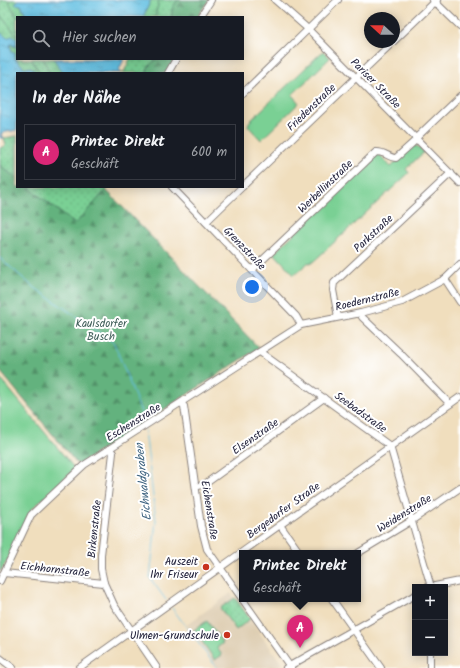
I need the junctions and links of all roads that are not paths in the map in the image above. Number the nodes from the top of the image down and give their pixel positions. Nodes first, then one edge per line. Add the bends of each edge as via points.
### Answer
1 (211, 0) edge
2 (275, 0) edge
3 (338, 0) edge
4 (435, 1) edge
5 (201, 16) edge
6 (460, 26) edge
7 (308, 29) junction
8 (400, 34) edge
9 (386, 48) edge
10 (175, 60) edge
11 (169, 72) edge
12 (356, 77) junction
13 (244, 91) edge
14 (460, 96) edge
15 (416, 138) junction
16 (451, 173) junction
17 (460, 183) edge
18 (244, 186) edge
19 (173, 188) edge
20 (242, 188) edge
21 (206, 222) junction
22 (460, 264) edge
23 (252, 270) junction
24 (445, 279) junction
25 (460, 302) edge
26 (361, 313) junction
27 (338, 317) junction
28 (316, 321) joint
29 (301, 325) junction
30 (260, 352) junction
31 (460, 397) edge
32 (324, 398) junction
33 (181, 403) junction
34 (450, 404) junction
35 (390, 446) junction
36 (110, 448) junction
37 (196, 487) junction
38 (460, 488) edge
39 (411, 521) junction
40 (280, 525) junction
41 (245, 550) edge
42 (298, 550) edge
43 (361, 551) edge
44 (239, 554) edge
45 (220, 568) junction
46 (4, 573) junction
47 (0, 581) edge
48 (460, 581) edge
49 (104, 583) junction
50 (429, 584) edge
51 (445, 584) edge
52 (239, 595) edge
53 (412, 597) edge
54 (244, 602) edge
55 (334, 602) edge
56 (353, 629) junction
57 (131, 630) junction
58 (430, 656) edge
59 (0, 658) edge
60 (289, 667) edge
61 (13, 668) edge
62 (79, 668) edge
63 (157, 668) edge
64 (381, 668) edge
65 (430, 668) edge

1 - 5 street
2 - 7 street, Pariser Straße
3 - 7 street
4 - 6 street
4 - 8 street, Friedenstraße
7 - 12 street, Pariser Straße
7 - 13 street
9 - 12 street, Friedenstraße
10 - 11 street
12 - 15 street, Pariser Straße
12 - 18 street, Friedenstraße
14 - 15 street, Werbellinstraße
15 - 16 street, Pariser Straße
15 - 23 street, Werbellinstraße via 396,158 376,152
16 - 17 street, Pariser Straße
16 - 27 street, Parkstraße via 334,283
19 - 21 street, Grenzstraße
20 - 21 street, Friedenstraße
21 - 23 street, Grenzstraße
22 - 24 street, Roedernstraße
23 - 29 street, Grenzstraße via 296,316
24 - 25 street
24 - 26 street, Roedernstraße via 402,302
26 - 27 street, Roedernstraße
26 - 34 street via 362,317
27 - 28 street, Roedernstraße
28 - 29 street, Eschenstraße
29 - 30 street, Eschenstraße
30 - 32 street, Seebadstraße
30 - 33 street, Eschenstraße
31 - 34 street, Bergedorfer Straße
32 - 35 street, Seebadstraße
32 - 37 street, Elsenstraße via 205,484
33 - 36 street, Eschenstraße
33 - 37 street, Eichenstraße via 184,406
34 - 35 street, Bergedorfer Straße
35 - 39 street, Seebadstraße
35 - 40 street, Bergedorfer Straße
36 - 46 street, Eschenstraße via 80,468 36,509
36 - 49 street, Birkenstraße via 113,453 101,555
37 - 45 street, Eichenstraße via 205,544
38 - 39 street, Weidenstraße
39 - 43 street, Weidenstraße
39 - 50 street, Seebadstraße
40 - 41 street, Bergedorfer Straße
40 - 42 street
44 - 45 street, Bergedorfer Straße
45 - 52 street, Eichenstraße
45 - 57 street, Bergedorfer Straße
46 - 47 street, Eschenstraße
46 - 49 street, Eichhornstraße
48 - 51 street
49 - 57 street, Birkenstraße via 114,605
53 - 56 street
54 - 60 street, Eichenstraße
55 - 56 street
56 - 60 street
56 - 64 street
57 - 62 street, Bergedorfer Straße
57 - 63 street, Birkenstraße
58 - 65 street
59 - 61 street

